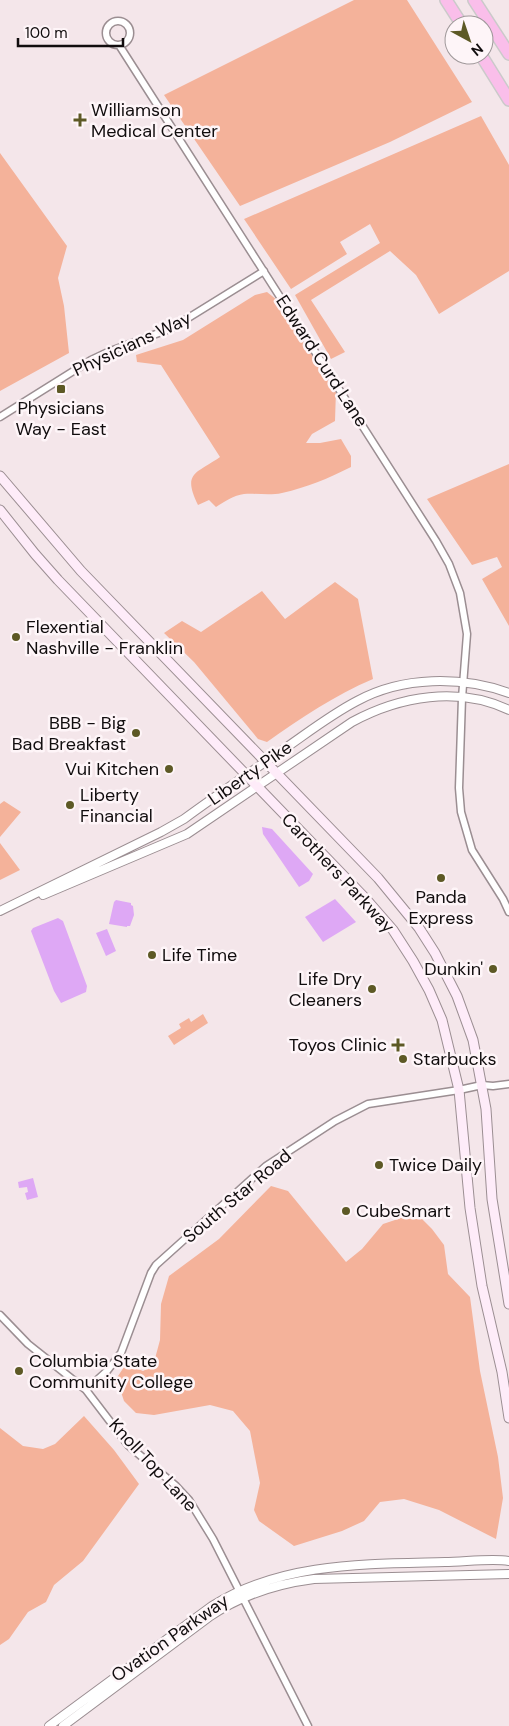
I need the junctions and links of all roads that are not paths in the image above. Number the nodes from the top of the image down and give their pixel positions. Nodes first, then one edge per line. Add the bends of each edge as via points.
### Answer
1 (446, 0) edge
2 (474, 0) edge
3 (456, 15) edge
4 (120, 45) dead end
5 (509, 54) edge
6 (487, 65) edge
7 (509, 100) edge
8 (264, 271) junction
9 (0, 417) edge
10 (0, 476) edge
11 (0, 510) edge
12 (464, 682) junction
13 (509, 693) edge
14 (462, 698) junction
15 (509, 710) edge
16 (266, 762) junction
17 (277, 774) junction
18 (246, 775) junction
19 (258, 786) junction
20 (0, 912) edge
21 (509, 912) edge
22 (509, 1084) edge
23 (482, 1085) junction
24 (459, 1090) junction
25 (509, 1304) edge
26 (0, 1315) edge
27 (86, 1390) junction
28 (509, 1418) edge
29 (509, 1561) edge
30 (362, 1565) junction
31 (509, 1574) edge
32 (362, 1577) junction
33 (240, 1594) junction
34 (49, 1726) edge
35 (63, 1726) edge
36 (308, 1726) edge

1 - 3 highway
2 - 5 highway
4 - 8 street, Edward Curd Lane
6 - 7 highway
8 - 9 street, Physicians Way via 172,328 91,360
8 - 12 street, Edward Curd Lane via 449,564 463,608 466,634
10 - 16 main road, Carothers Parkway via 81,571
11 - 18 main road, Carothers Parkway via 58,580
12 - 13 street, Liberty Pike
12 - 14 street, Edward Curd Lane
12 - 16 street, Liberty Pike via 408,684 373,694 338,712
14 - 15 street, Liberty Pike
14 - 17 street, Liberty Pike via 411,700 369,713
14 - 21 street, Edward Curd Lane via 459,788 462,819 472,850
16 - 17 main road, Carothers Parkway
16 - 18 street, Liberty Pike
17 - 19 street, Liberty Pike
17 - 23 main road, Carothers Parkway via 378,878 420,928 457,996 474,1040
18 - 19 main road, Carothers Parkway
18 - 20 street, Liberty Pike via 161,832
19 - 20 street, Liberty Pike via 187,834
19 - 24 main road, Carothers Parkway via 366,899 413,961 442,1020
22 - 23 street, South Star Road
23 - 24 street, South Star Road
23 - 25 main road, Carothers Parkway via 492,1199
24 - 27 street, South Star Road via 368,1104 335,1121 266,1166 156,1264 121,1353
24 - 28 main road, Carothers Parkway via 470,1208
26 - 27 street, Knoll Top Lane via 28,1344
27 - 33 street, Knoll Top Lane via 128,1445 189,1500
29 - 30 street, Ovation Parkway
30 - 32 street
30 - 33 street, Ovation Parkway via 317,1569 265,1580
31 - 32 street, Ovation Parkway
32 - 33 street, Ovation Parkway via 292,1582
33 - 34 street, Ovation Parkway via 202,1613
33 - 35 street, Ovation Parkway
33 - 36 street, Knoll Top Lane

